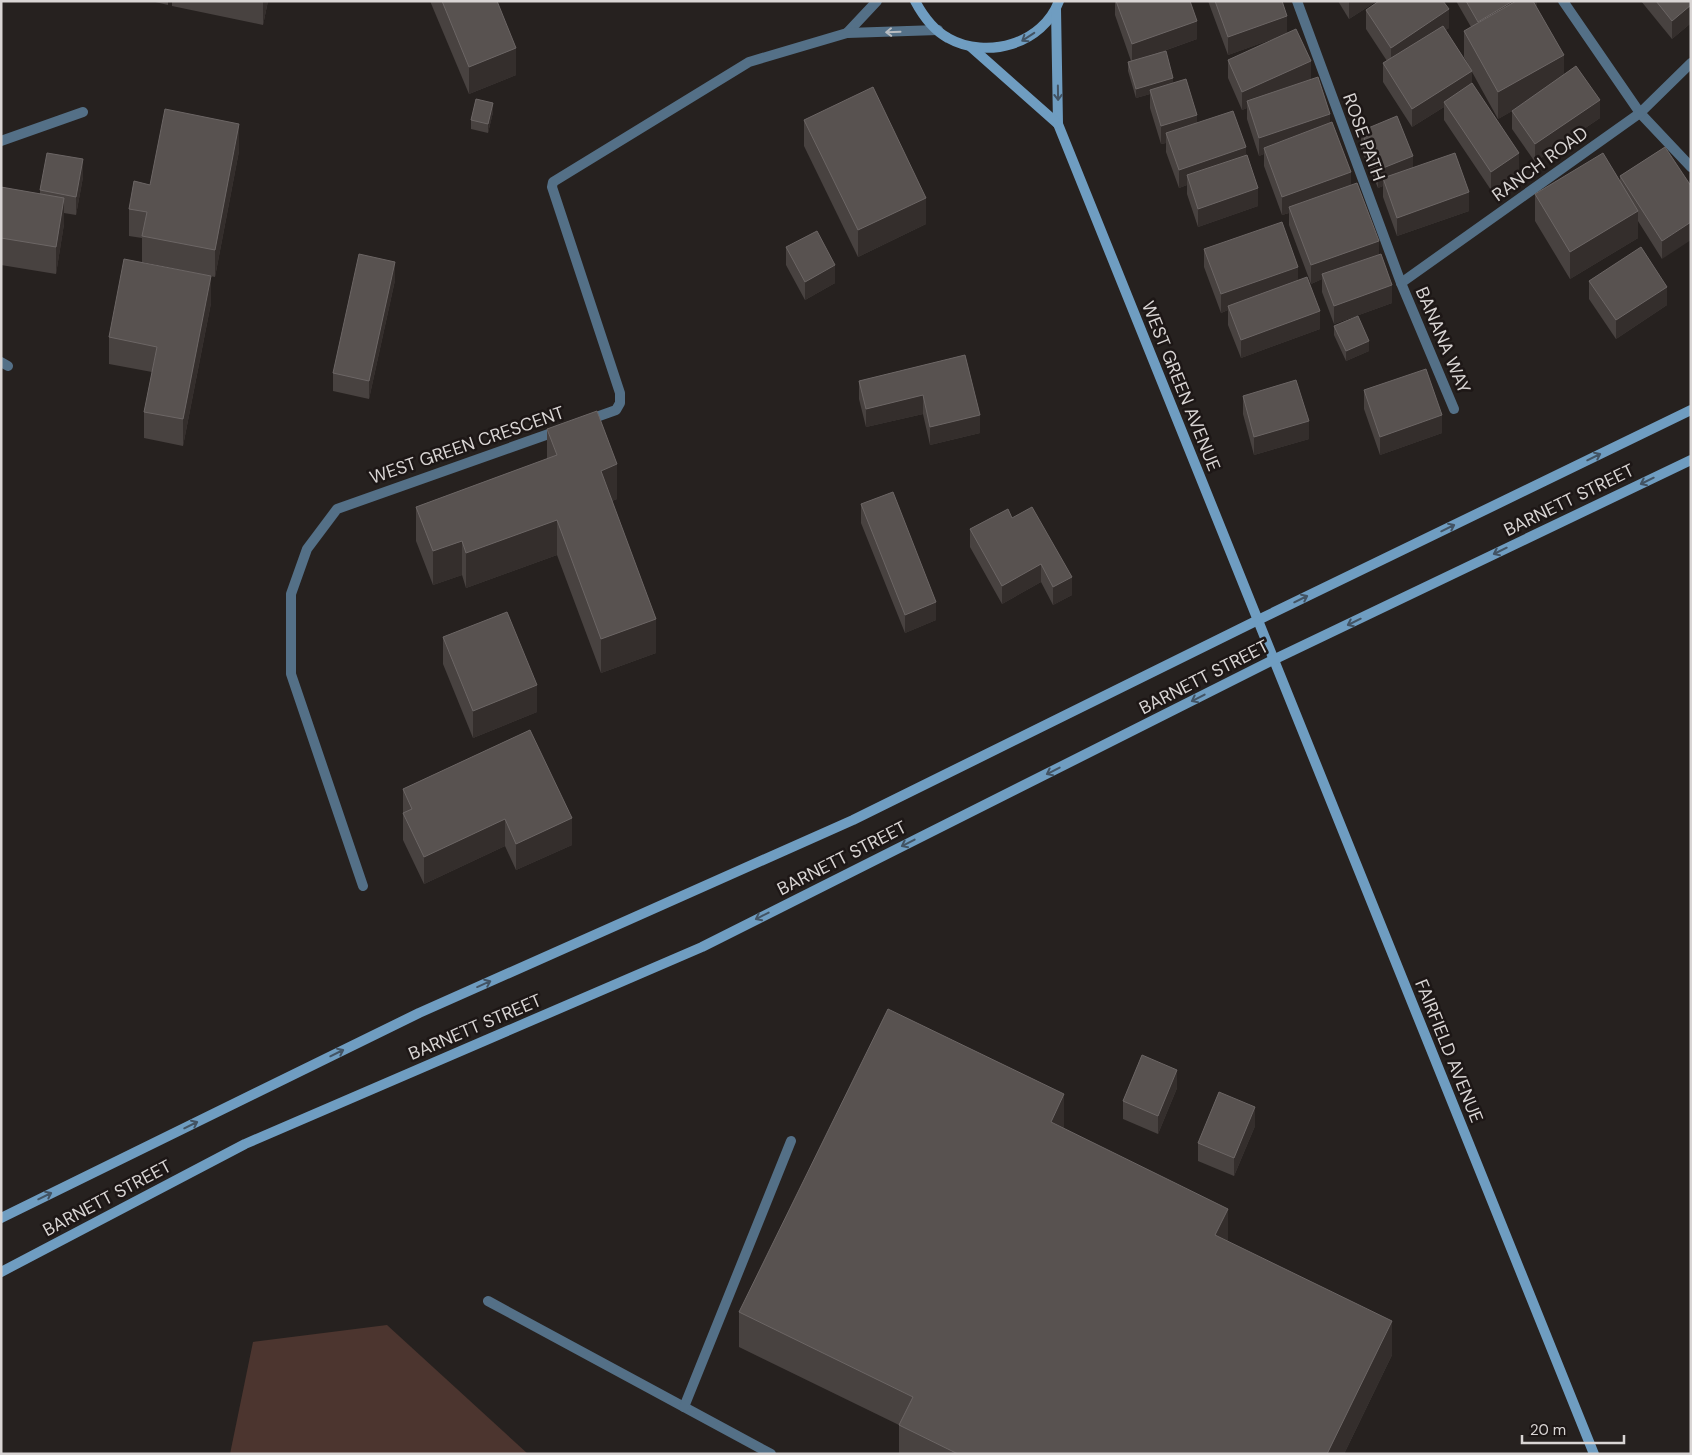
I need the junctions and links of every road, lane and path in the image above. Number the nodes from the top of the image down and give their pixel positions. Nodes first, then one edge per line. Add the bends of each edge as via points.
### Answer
1 (877, 1) edge
2 (915, 1) edge
3 (1297, 1) edge
4 (1563, 1) edge
5 (1058, 5) edge
6 (938, 30) junction
7 (848, 34) junction
8 (971, 47) junction
9 (1691, 63) edge
10 (83, 112) dead end
11 (1640, 113) junction
12 (1058, 124) junction
13 (1, 141) edge
14 (1691, 167) edge
15 (1401, 284) junction
16 (1454, 409) dead end
17 (1691, 410) edge
18 (1691, 460) edge
19 (1258, 620) junction
20 (1273, 660) junction
21 (363, 886) dead end
22 (790, 1141) dead end
23 (1, 1218) edge
24 (1, 1272) edge
25 (488, 1301) dead end
26 (684, 1407) junction
27 (771, 1454) edge
28 (1594, 1454) edge

1 - 7 street
2 - 6 main road via 928,22
3 - 15 street, ROSE PATH
4 - 11 street
5 -> 8 main road via 1041,28 1020,42 996,48
5 -> 12 main road, WEST GREEN AVENUE
6 -> 7 street, WEST GREEN CRESCENT
6 - 8 main road via 948,38
7 - 21 street, WEST GREEN CRESCENT via 749,62 553,182 620,392 616,410 337,509 307,548 292,594 291,674
8 - 12 main road, WEST GREEN AVENUE
9 - 11 street, RANCH ROAD
10 - 13 street
11 - 14 street
11 - 15 street, RANCH ROAD
12 - 19 main road, WEST GREEN AVENUE
15 - 16 street, BANANA WAY
19 -> 17 main road, BARNETT STREET
18 -> 20 main road, BARNETT STREET
19 - 20 main road, WEST GREEN AVENUE
23 -> 19 main road, BARNETT STREET via 419,1013 853,820
20 -> 24 main road, BARNETT STREET via 702,947 244,1144
20 - 28 main road, FAIRFIELD AVENUE
22 - 26 street
25 - 26 street
26 - 27 street

